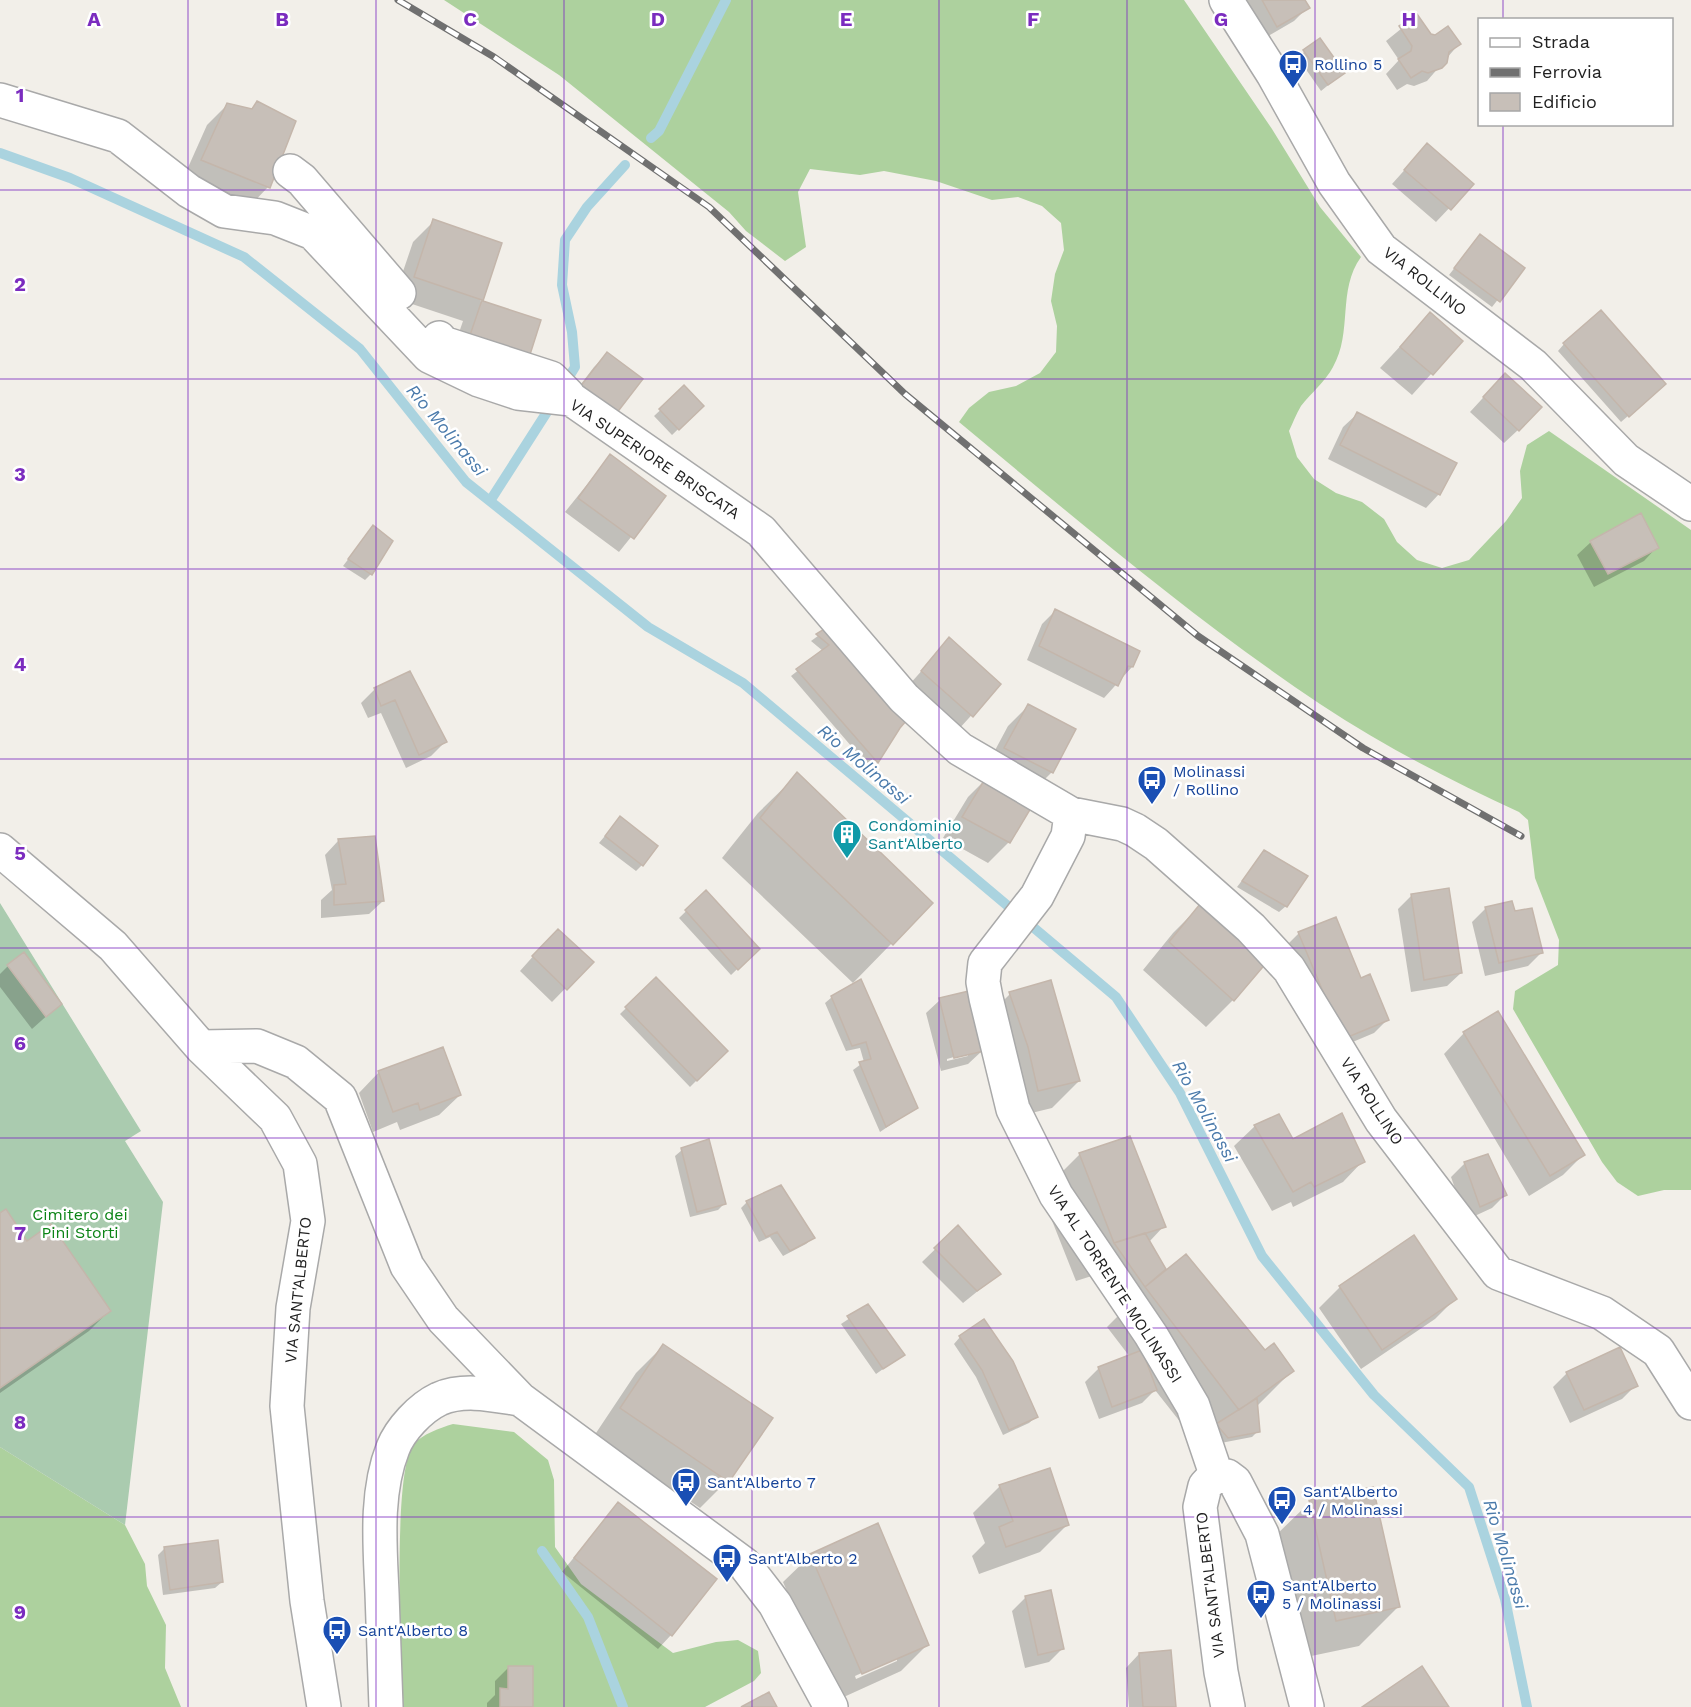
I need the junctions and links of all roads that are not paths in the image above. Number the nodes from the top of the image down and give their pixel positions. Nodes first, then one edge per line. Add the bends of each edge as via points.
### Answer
1 (1226, 0) edge
2 (0, 100) edge
3 (290, 171) dead end
4 (571, 399) junction
5 (1691, 504) edge
6 (1069, 825) junction
7 (0, 850) edge
8 (201, 1047) junction
9 (520, 1399) junction
10 (1691, 1403) edge
11 (1216, 1474) junction
12 (324, 1707) edge
13 (386, 1707) edge
14 (831, 1707) edge
15 (1228, 1707) edge
16 (1307, 1707) edge

1 - 5 street, VIA ROLLINO via 1334,183 1381,249 1533,365 1626,460
2 - 4 street, VIA SUPERIORE BRISCATA via 118,136 189,191 224,211 276,219 313,233 429,356 518,393
3 - 4 street via 443,343 551,378
4 - 6 street, VIA SUPERIORE BRISCATA via 761,531 904,698 960,749
6 - 10 street, VIA ROLLINO via 1122,824 1135,830 1251,928 1289,969 1381,1120 1498,1273 1602,1312 1658,1351
6 - 11 street, VIA AL TORRENTE MOLINASSI via 1037,896 985,963 986,999 1013,1109 1056,1195 1151,1335 1193,1407
7 - 8 street, VIA SANT'ALBERTO via 113,946
8 - 9 street via 257,1046 296,1062 340,1098 407,1266 443,1318
8 - 12 street, VIA SANT'ALBERTO via 275,1118 300,1164 308,1221 293,1308 287,1406 307,1601
9 - 13 street via 460,1394 438,1399 402,1430 392,1449 379,1528
9 - 14 street via 744,1564 775,1604
11 - 15 street, VIA SANT'ALBERTO via 1205,1486 1200,1507
11 - 16 street via 1235,1482 1262,1534

